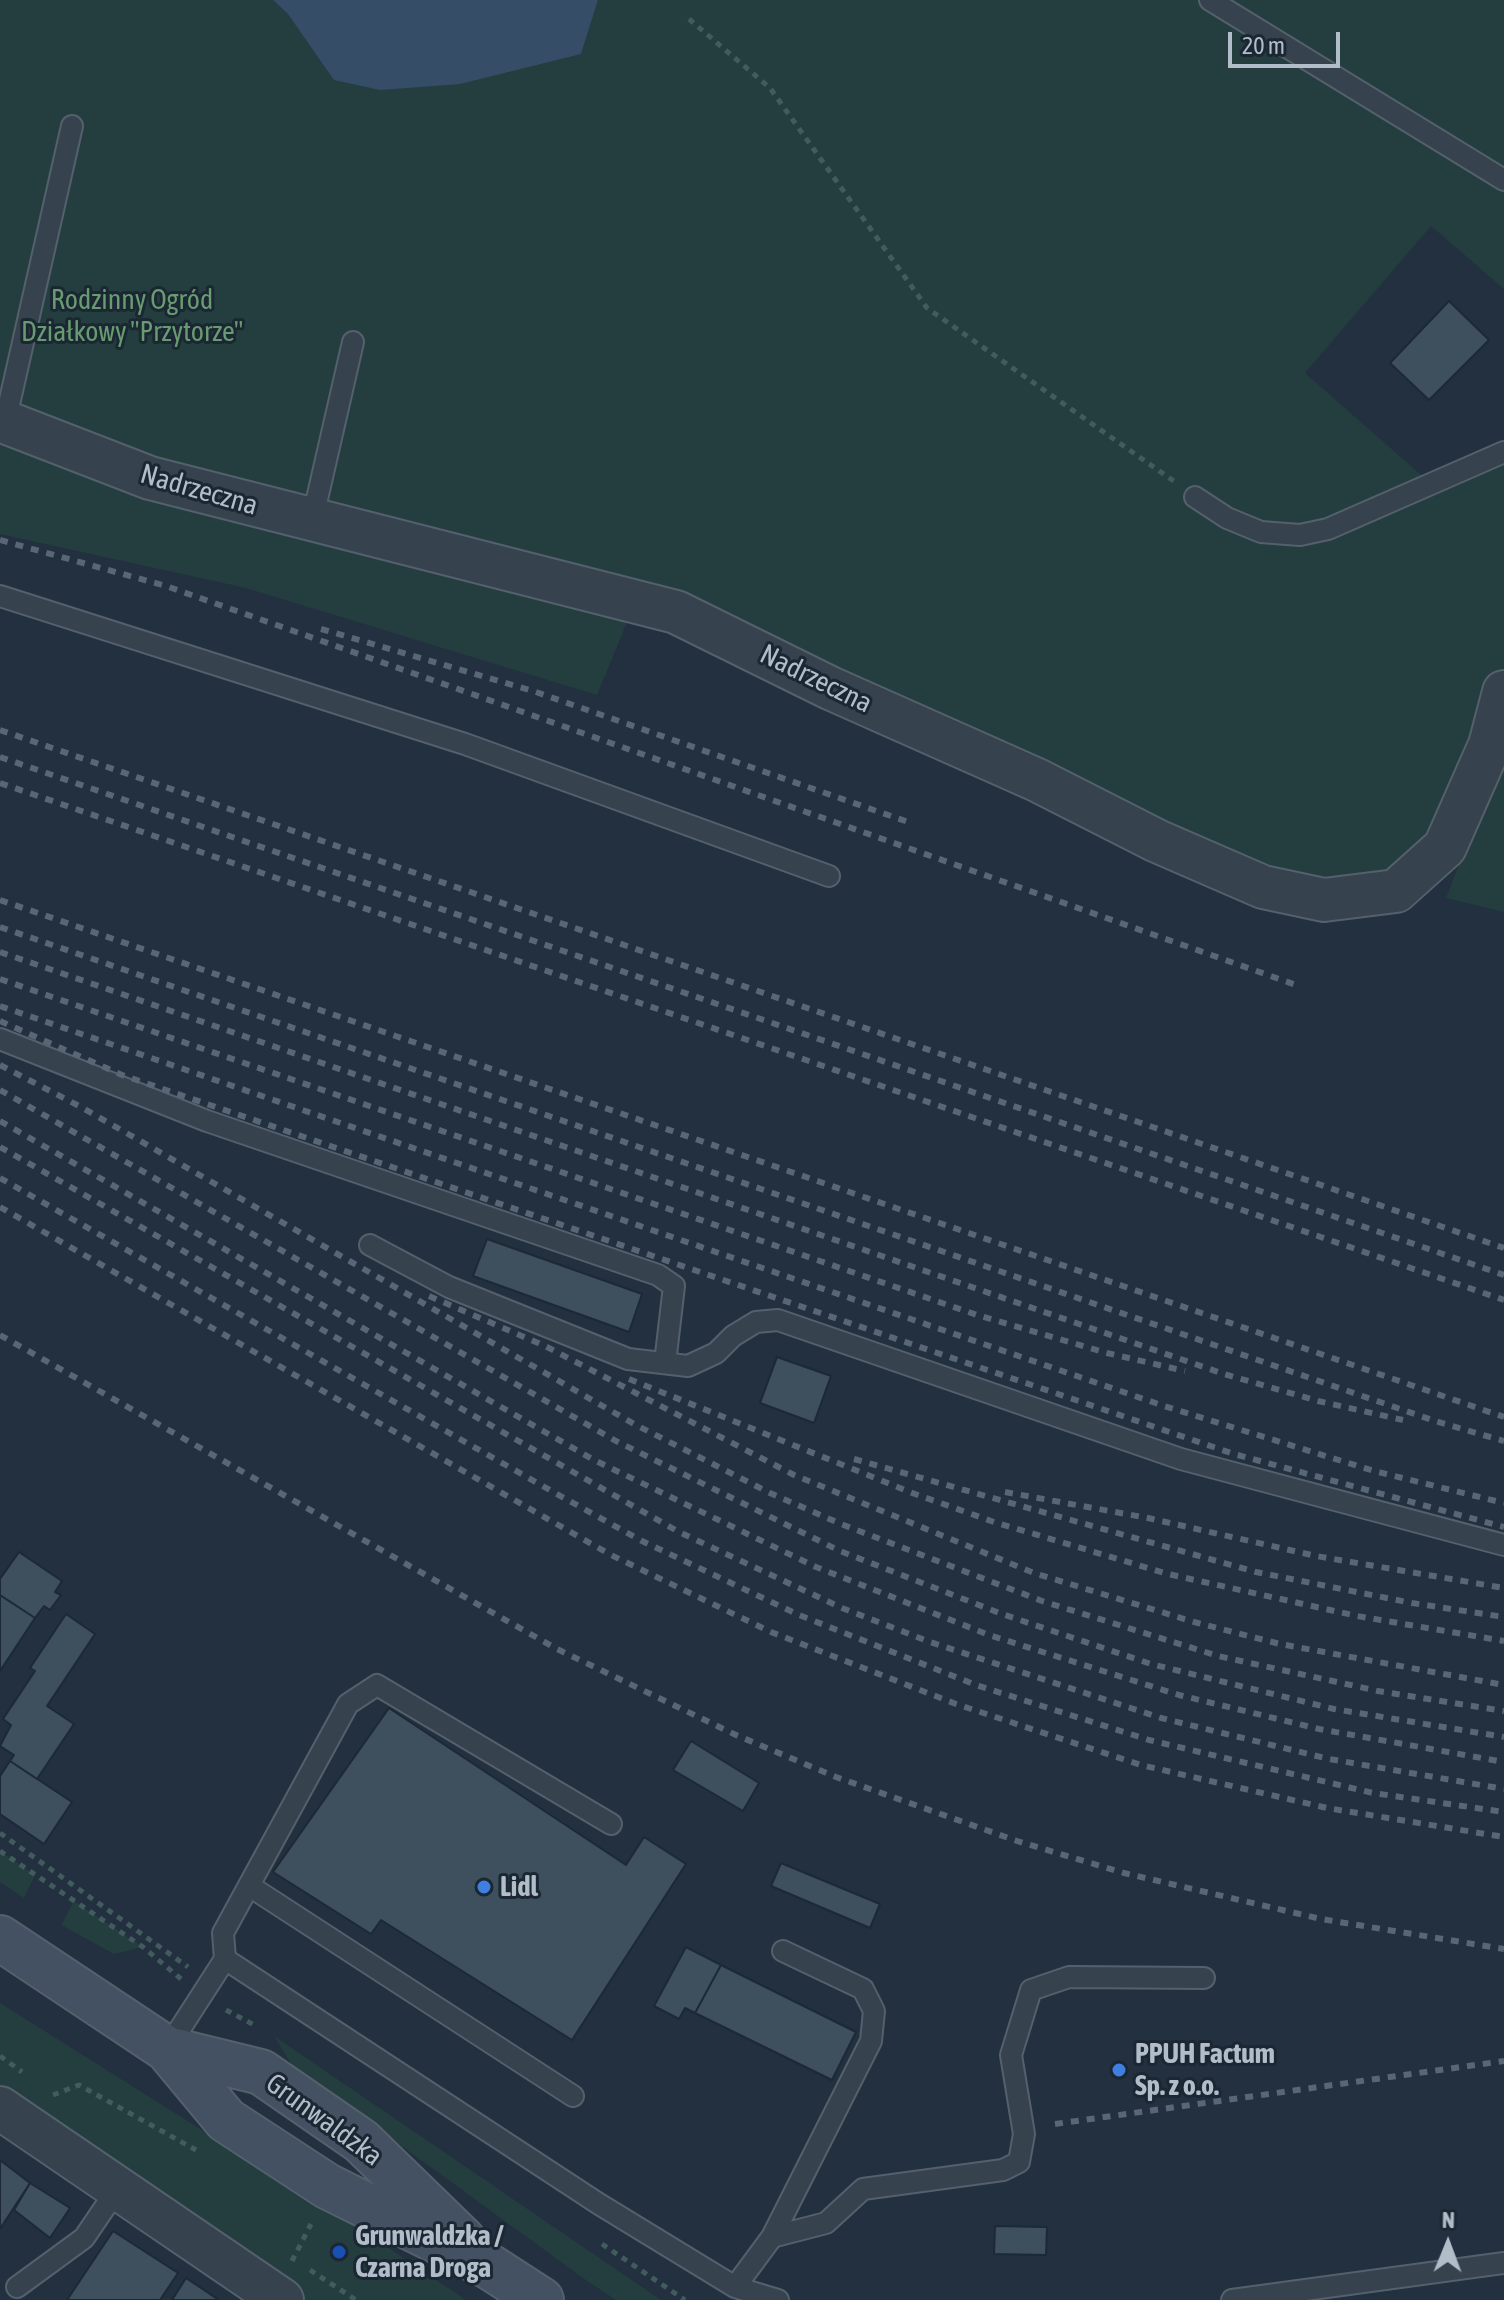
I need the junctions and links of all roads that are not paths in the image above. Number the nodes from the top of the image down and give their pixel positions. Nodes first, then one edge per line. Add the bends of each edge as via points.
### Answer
1 (1210, 0) edge
2 (72, 126) dead end
3 (1504, 180) edge
4 (353, 342) dead end
5 (2, 421) edge
6 (1504, 452) edge
7 (1195, 497) road end
8 (312, 521) junction
9 (0, 596) edge
10 (1504, 692) edge
11 (829, 876) dead end
12 (0, 1039) edge
13 (370, 1245) dead end
14 (665, 1363) junction
15 (1504, 1545) edge
16 (611, 1824) dead end
17 (251, 1887) junction
18 (0, 1938) edge
19 (783, 1951) dead end
20 (225, 1959) junction
21 (1204, 1978) dead end
22 (167, 2049) junction
23 (573, 2096) dead end
24 (0, 2108) edge
25 (118, 2188) junction
26 (772, 2237) junction
27 (1504, 2263) edge
28 (490, 2267) junction
29 (17, 2287) dead end
30 (735, 2287) junction
31 (282, 2300) edge
32 (541, 2300) edge
33 (778, 2300) edge
34 (1232, 2300) edge

1 - 3 lane
2 - 5 lane
4 - 8 lane
5 - 8 street, Nadrzeczna via 150,478
6 - 7 lane via 1328,529 1300,535 1261,532
8 - 10 street, Nadrzeczna via 676,612 1157,841 1263,887 1324,900 1396,891 1445,847 1490,745
9 - 11 lane via 465,744
12 - 14 lane via 207,1121 658,1275 674,1286
13 - 14 lane via 462,1292 628,1359
14 - 15 lane via 688,1366 716,1353 756,1322 778,1320 1181,1459
16 - 17 lane via 377,1685 348,1704
17 - 20 lane via 223,1933
17 - 23 lane
18 - 22 main road, Grunwaldzka
19 - 26 lane via 863,1989 874,2011 871,2041
20 - 22 lane
20 - 30 lane
21 - 26 lane via 1069,1977 1031,1990 1011,2055 1024,2134 1019,2162 1003,2170 863,2189 826,2223
22 - 28 main road, Grunwaldzka via 226,2120 327,2186
22 - 28 main road, Grunwaldzka via 261,2072 361,2141
24 - 25 street
25 - 29 lane via 84,2238
25 - 31 street
26 - 30 lane
27 - 34 lane
28 - 32 main road, Grunwaldzka
30 - 33 lane

